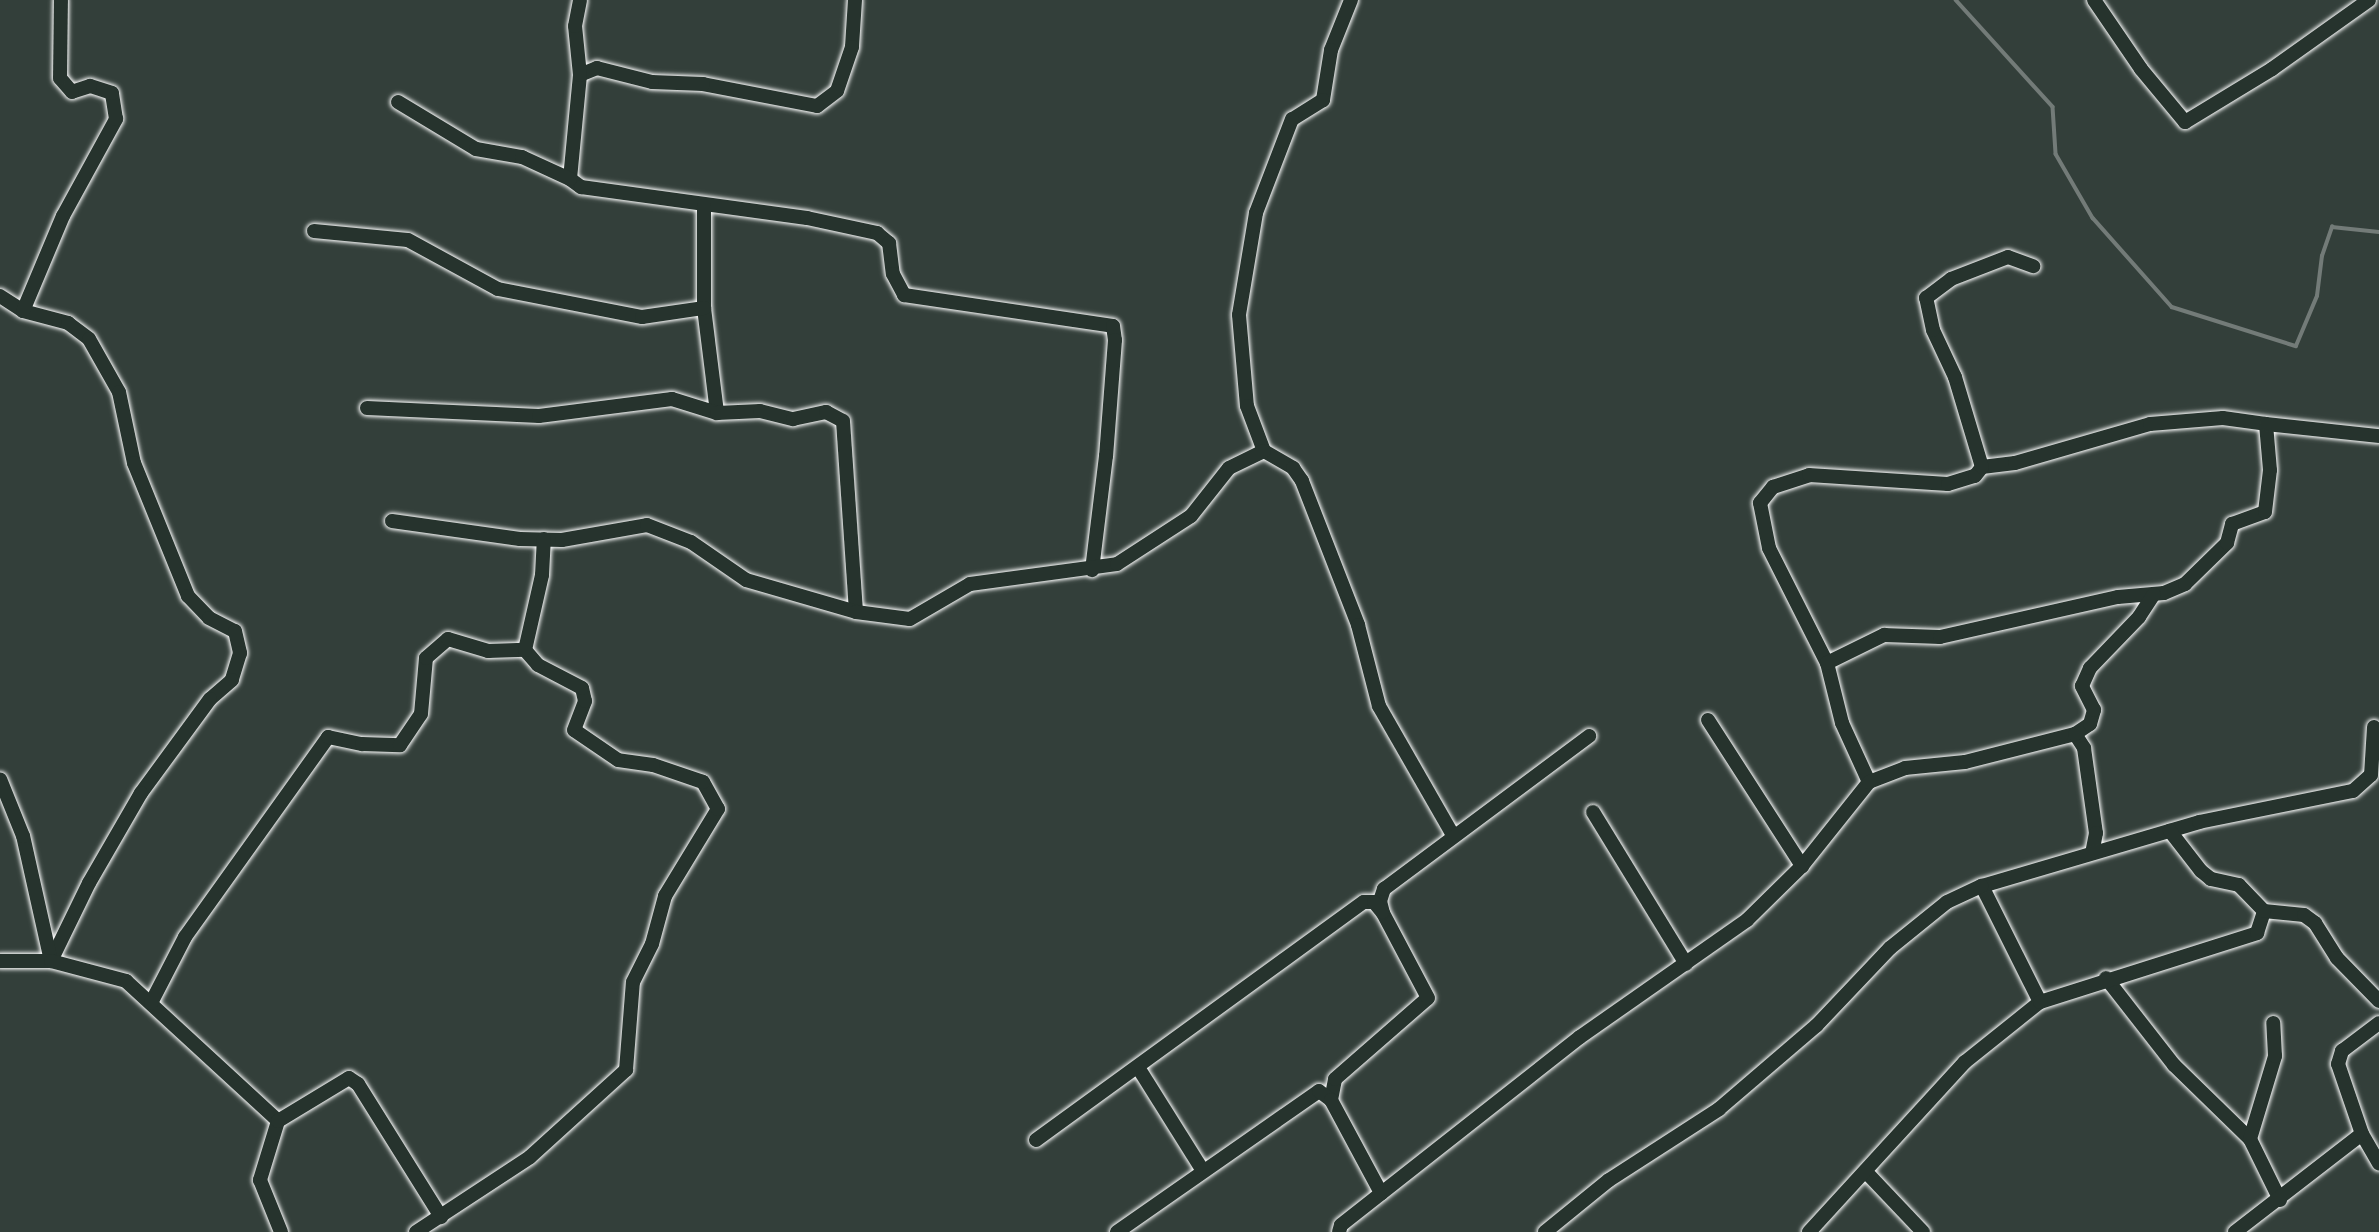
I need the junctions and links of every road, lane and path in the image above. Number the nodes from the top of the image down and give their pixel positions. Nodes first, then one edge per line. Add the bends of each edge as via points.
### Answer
1 (61, 0) edge
2 (580, 0) edge
3 (855, 0) edge
4 (1351, 0) edge
5 (2094, 0) edge
6 (2369, 0) edge
7 (580, 75) junction
8 (398, 102) dead end
9 (570, 179) junction
10 (704, 206) junction
11 (314, 231) dead end
12 (2033, 266) dead end
13 (0, 296) edge
14 (704, 308) junction
15 (23, 311) junction
16 (368, 408) dead end
17 (717, 413) junction
18 (2266, 424) junction
19 (2379, 436) edge
20 (1264, 451) junction
21 (1982, 467) junction
22 (392, 521) dead end
23 (544, 539) junction
24 (1092, 570) junction
25 (2154, 594) junction
26 (856, 612) junction
27 (525, 650) junction
28 (1827, 663) junction
29 (1708, 720) dead end
30 (2374, 727) dead end
31 (2075, 734) junction
32 (1589, 736) dead end
33 (0, 779) edge
34 (1869, 782) junction
35 (1593, 812) dead end
36 (2170, 831) junction
37 (1453, 835) junction
38 (2092, 853) junction
39 (1802, 866) junction
40 (1982, 887) junction
41 (2264, 911) junction
42 (1383, 913) junction
43 (0, 961) edge
44 (51, 961) junction
45 (1686, 964) junction
46 (2106, 978) junction
47 (2379, 1001) edge
48 (2040, 1002) junction
49 (151, 1003) junction
50 (2273, 1023) dead end
51 (2379, 1023) edge
52 (1139, 1069) junction
53 (1331, 1100) junction
54 (278, 1121) junction
55 (2362, 1134) junction
56 (2250, 1139) junction
57 (1036, 1140) dead end
58 (2379, 1164) edge
59 (1203, 1171) junction
60 (1866, 1172) junction
61 (1381, 1193) junction
62 (2280, 1200) junction
63 (441, 1217) junction
64 (1337, 1230) edge
65 (281, 1232) edge
66 (416, 1232) edge
67 (1117, 1232) edge
68 (1545, 1232) edge
69 (1809, 1232) edge
70 (1923, 1232) edge
71 (2235, 1232) edge

1 - 15 street via 60,78 72,92 90,86 112,93 116,119 63,216
2 - 7 street via 576,26
3 - 7 street via 852,47 837,91 817,106 703,84 652,82 597,68
4 - 20 street via 1331,50 1323,100 1292,119 1256,213 1239,314 1247,407
5 - 6 street via 2141,69 2185,122 2272,69
7 - 9 street
8 - 9 street via 476,149 522,157
9 - 10 street via 581,187
10 - 14 street
10 - 24 street via 877,233 889,243 899,288 917,299 1113,326 1106,456
11 - 14 street via 408,240 498,289 642,317
12 - 21 street via 2008,257 1951,279 1926,298
13 - 15 street
14 - 17 street
15 - 44 street via 68,323 89,339 119,392 134,463 188,596 209,618 235,631 240,653 232,680 210,699 141,793
16 - 17 street via 539,416 673,399
17 - 26 street via 760,411 793,419 826,412 843,421
18 - 19 street
18 - 21 street via 2223,418 2150,424 2015,463
18 - 25 street via 2270,470 2264,512 2232,524 2227,543 2186,583
20 - 24 street via 1229,468 1191,516 1117,564
20 - 37 street via 1293,468 1302,481 1358,625 1379,706
21 - 28 street via 1975,476 1948,484 1809,475 1773,486 1760,503 1769,548
22 - 23 street
23 - 26 street via 647,525 691,542 746,580
23 - 27 street via 542,575
24 - 26 street via 1034,578 1000,577 970,584 910,619
25 - 28 street via 2118,597 1940,637 1884,635
25 - 31 street via 2139,617 2090,668 2082,687 2094,710 2090,724
27 - 49 street via 488,651 448,639 426,658 421,714 400,745 328,737 185,937
27 - 63 street via 538,665 582,688 585,701 574,730 618,760 653,765 704,782 718,809 666,896 652,944 633,982 626,1070 530,1157
28 - 34 street via 1842,723
29 - 39 street
30 - 36 street via 2371,775 2353,791 2307,803 2270,805
31 - 34 street via 1965,762 1905,768
31 - 38 street via 2084,748 2096,832
32 - 37 street
33 - 44 street via 23,836
34 - 39 street
35 - 45 street
36 - 38 street
36 - 41 street via 2201,871 2211,879 2239,885
37 - 42 street via 1384,889
38 - 40 street
39 - 45 street via 1747,920
40 - 48 street
40 - 68 street via 1947,902 1890,948 1816,1026 1719,1109 1609,1180
41 - 46 street via 2257,933 2243,941
41 - 47 street via 2304,915 2315,923 2337,958
42 - 52 street via 1374,902 1364,902
42 - 53 street via 1427,998 1335,1079
43 - 44 street
44 - 49 street via 126,981
45 - 61 street via 1580,1037
46 - 48 street
46 - 56 street via 2174,1065
48 - 60 street via 1979,1048
49 - 54 street
50 - 56 street via 2275,1056
51 - 55 street via 2342,1051 2338,1064
52 - 57 street
52 - 59 street
53 - 59 street via 1325,1093 1313,1092
53 - 61 street
54 - 63 street via 349,1078 358,1084
54 - 65 street via 260,1180
55 - 58 street
55 - 62 street
56 - 62 street
59 - 67 street
60 - 69 street
60 - 70 street
61 - 64 street
62 - 71 street
63 - 66 street

